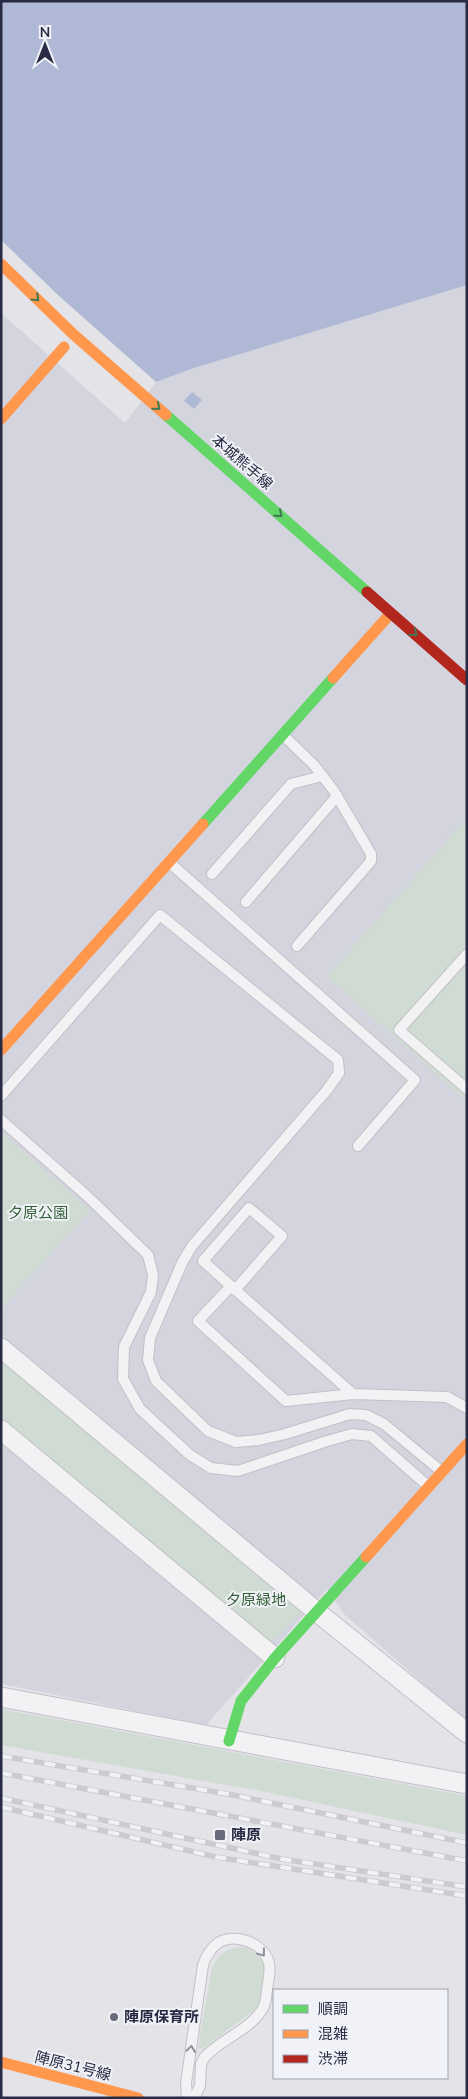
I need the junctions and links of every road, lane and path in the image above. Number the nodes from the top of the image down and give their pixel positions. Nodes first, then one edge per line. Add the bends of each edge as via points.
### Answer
1 (1, 264) edge
2 (64, 347) dead end
3 (1, 418) edge
4 (391, 612) junction
5 (467, 680) edge
6 (282, 734) junction
7 (322, 776) junction
8 (338, 796) junction
9 (169, 862) junction
10 (212, 874) dead end
11 (246, 902) dead end
12 (297, 946) dead end
13 (467, 954) edge
14 (1, 1050) edge
15 (467, 1089) edge
16 (1, 1096) edge
17 (1, 1120) edge
18 (358, 1146) dead end
19 (233, 1288) junction
20 (1, 1348) edge
21 (353, 1394) junction
22 (467, 1408) edge
23 (1, 1430) edge
24 (467, 1444) edge
25 (442, 1472) junction
26 (428, 1487) junction
27 (317, 1612) junction
28 (275, 1658) junction
29 (1, 1697) edge
30 (467, 1733) edge
31 (229, 1741) junction
32 (467, 1784) edge
33 (1, 2062) edge
34 (138, 2098) edge
35 (187, 2098) edge
36 (194, 2098) edge

1 -> 4 street, 本城熊手線 via 73,334
2 - 3 street
4 -> 5 street, 本城熊手線
4 - 6 street
6 - 7 lane
6 - 9 street
7 - 8 lane
7 - 10 lane via 292,784
8 - 11 lane
8 - 12 lane via 371,854 371,861
9 - 14 street
9 - 18 lane via 415,1080
13 - 15 lane via 399,1030
16 - 25 lane via 160,915 338,1060 339,1073 328,1090 192,1246 150,1338 148,1360 156,1381 208,1431 236,1442 285,1434 350,1414 366,1415 384,1424
17 - 26 lane via 86,1195 148,1256 153,1275 151,1292 124,1346 123,1379 140,1409 190,1455 211,1468 238,1471 327,1440 352,1434 371,1436
19 - 19 lane via 203,1261 250,1208 282,1236
19 - 21 lane
19 - 21 lane via 198,1321 286,1401
20 - 27 street
21 - 22 lane via 447,1397
23 - 28 street
24 - 25 street
25 - 26 street
26 - 27 street
27 - 28 street
27 - 30 street
28 - 31 street via 241,1701
29 - 31 street
31 - 32 street
33 - 34 street, 陣原31号線
35 -> 36 lane via 186,2083 203,1965 207,1955 220,1942 229,1939 249,1941 265,1953 269,1963 265,2004 252,2020 204,2058 200,2086

